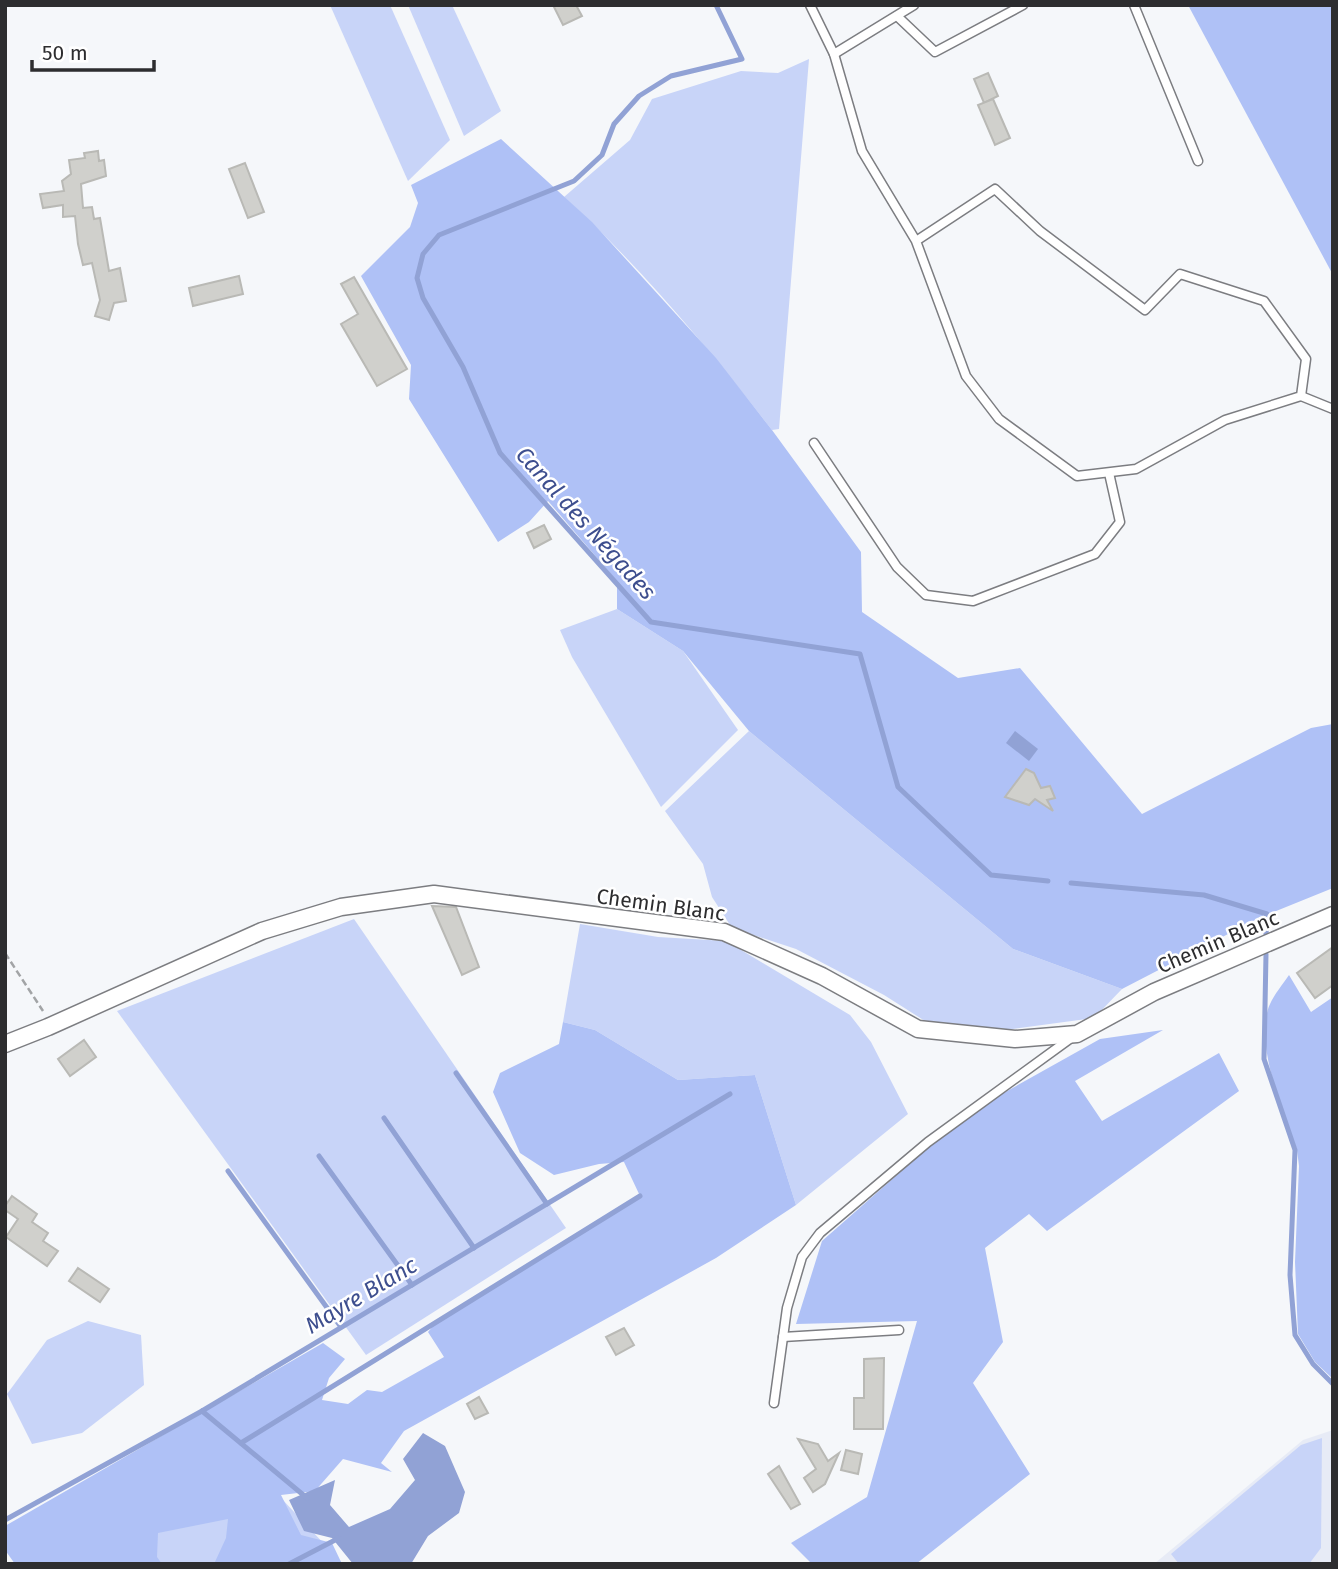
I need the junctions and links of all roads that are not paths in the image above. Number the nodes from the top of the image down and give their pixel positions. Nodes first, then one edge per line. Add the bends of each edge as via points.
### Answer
1 (810, 5) edge
2 (914, 5) edge
3 (1023, 5) edge
4 (1134, 5) edge
5 (897, 16) junction
6 (834, 54) junction
7 (1198, 161) dead end
8 (916, 241) junction
9 (1301, 396) junction
10 (1333, 409) edge
11 (814, 443) dead end
12 (1109, 473) junction
13 (1333, 915) edge
14 (1077, 1034) junction
15 (5, 1044) edge
16 (899, 1330) dead end
17 (783, 1337) junction
18 (774, 1403) dead end

1 - 6 lane
2 - 5 lane
3 - 5 lane via 935,52
4 - 7 lane
5 - 6 lane
6 - 8 lane via 862,151
8 - 9 lane via 995,189 1040,231 1145,310 1180,274 1264,301 1306,359
8 - 12 lane via 966,376 999,419 1077,476
9 - 10 lane
9 - 12 lane via 1225,420 1136,470
11 - 12 lane via 897,566 926,595 973,601 1095,554 1119,522
13 - 14 street, Chemin Blanc via 1154,992
14 - 15 street, Chemin Blanc via 1015,1039 918,1029 822,976 724,932 434,894 341,908 262,931
14 - 17 lane via 928,1142 820,1233 803,1257
16 - 17 lane
17 - 18 lane

